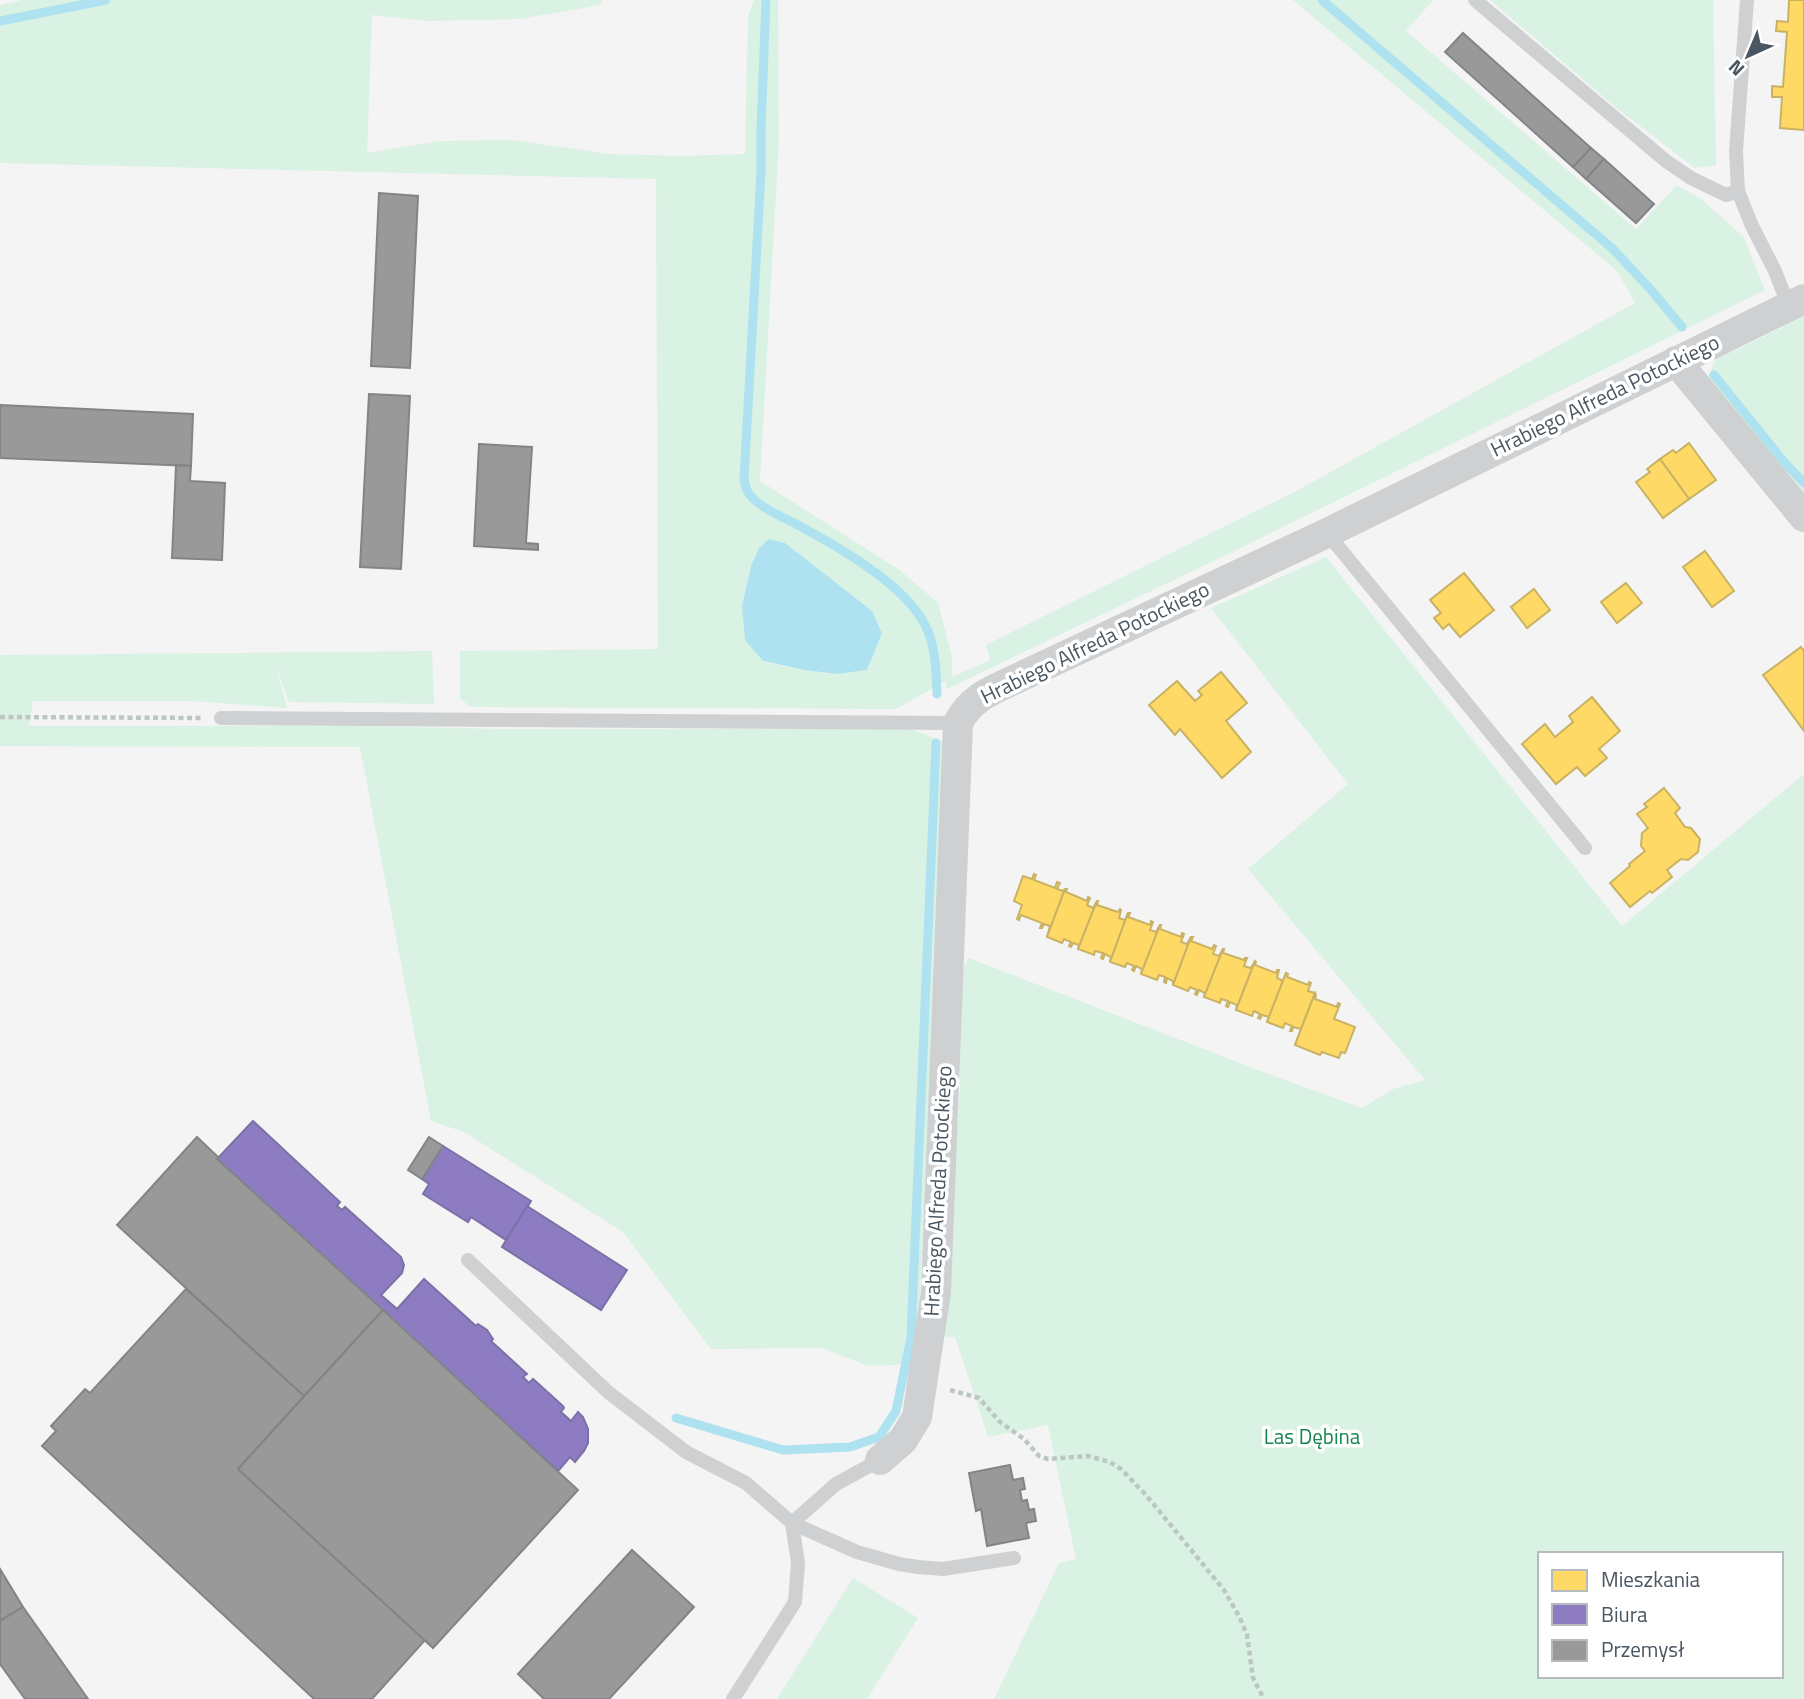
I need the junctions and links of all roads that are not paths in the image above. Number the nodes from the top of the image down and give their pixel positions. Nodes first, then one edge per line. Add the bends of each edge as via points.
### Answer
1 (1475, 0) edge
2 (1747, 0) edge
3 (1738, 191) junction
4 (1796, 303) edge
5 (1676, 360) junction
6 (1804, 517) edge
7 (1327, 533) junction
8 (221, 718) road end
9 (958, 723) junction
10 (1585, 848) dead end
11 (468, 1261) dead end
12 (880, 1460) joint
13 (792, 1523) junction
14 (1014, 1558) dead end
15 (733, 1699) edge

1 - 3 lane via 1666,161 1726,195
2 - 3 lane via 1736,151
3 - 4 lane via 1775,271
4 - 5 street, Hrabiego Alfreda Potockiego
5 - 6 street
5 - 7 street, Hrabiego Alfreda Potockiego
7 - 9 street, Hrabiego Alfreda Potockiego via 976,699
7 - 10 lane
8 - 9 lane
9 - 12 street, Hrabiego Alfreda Potockiego via 936,1292 917,1417 903,1440
11 - 13 lane via 608,1392 686,1452 746,1483
12 - 13 lane via 836,1483
13 - 14 lane via 857,1552 918,1567 943,1569
13 - 15 lane via 798,1563 794,1602

